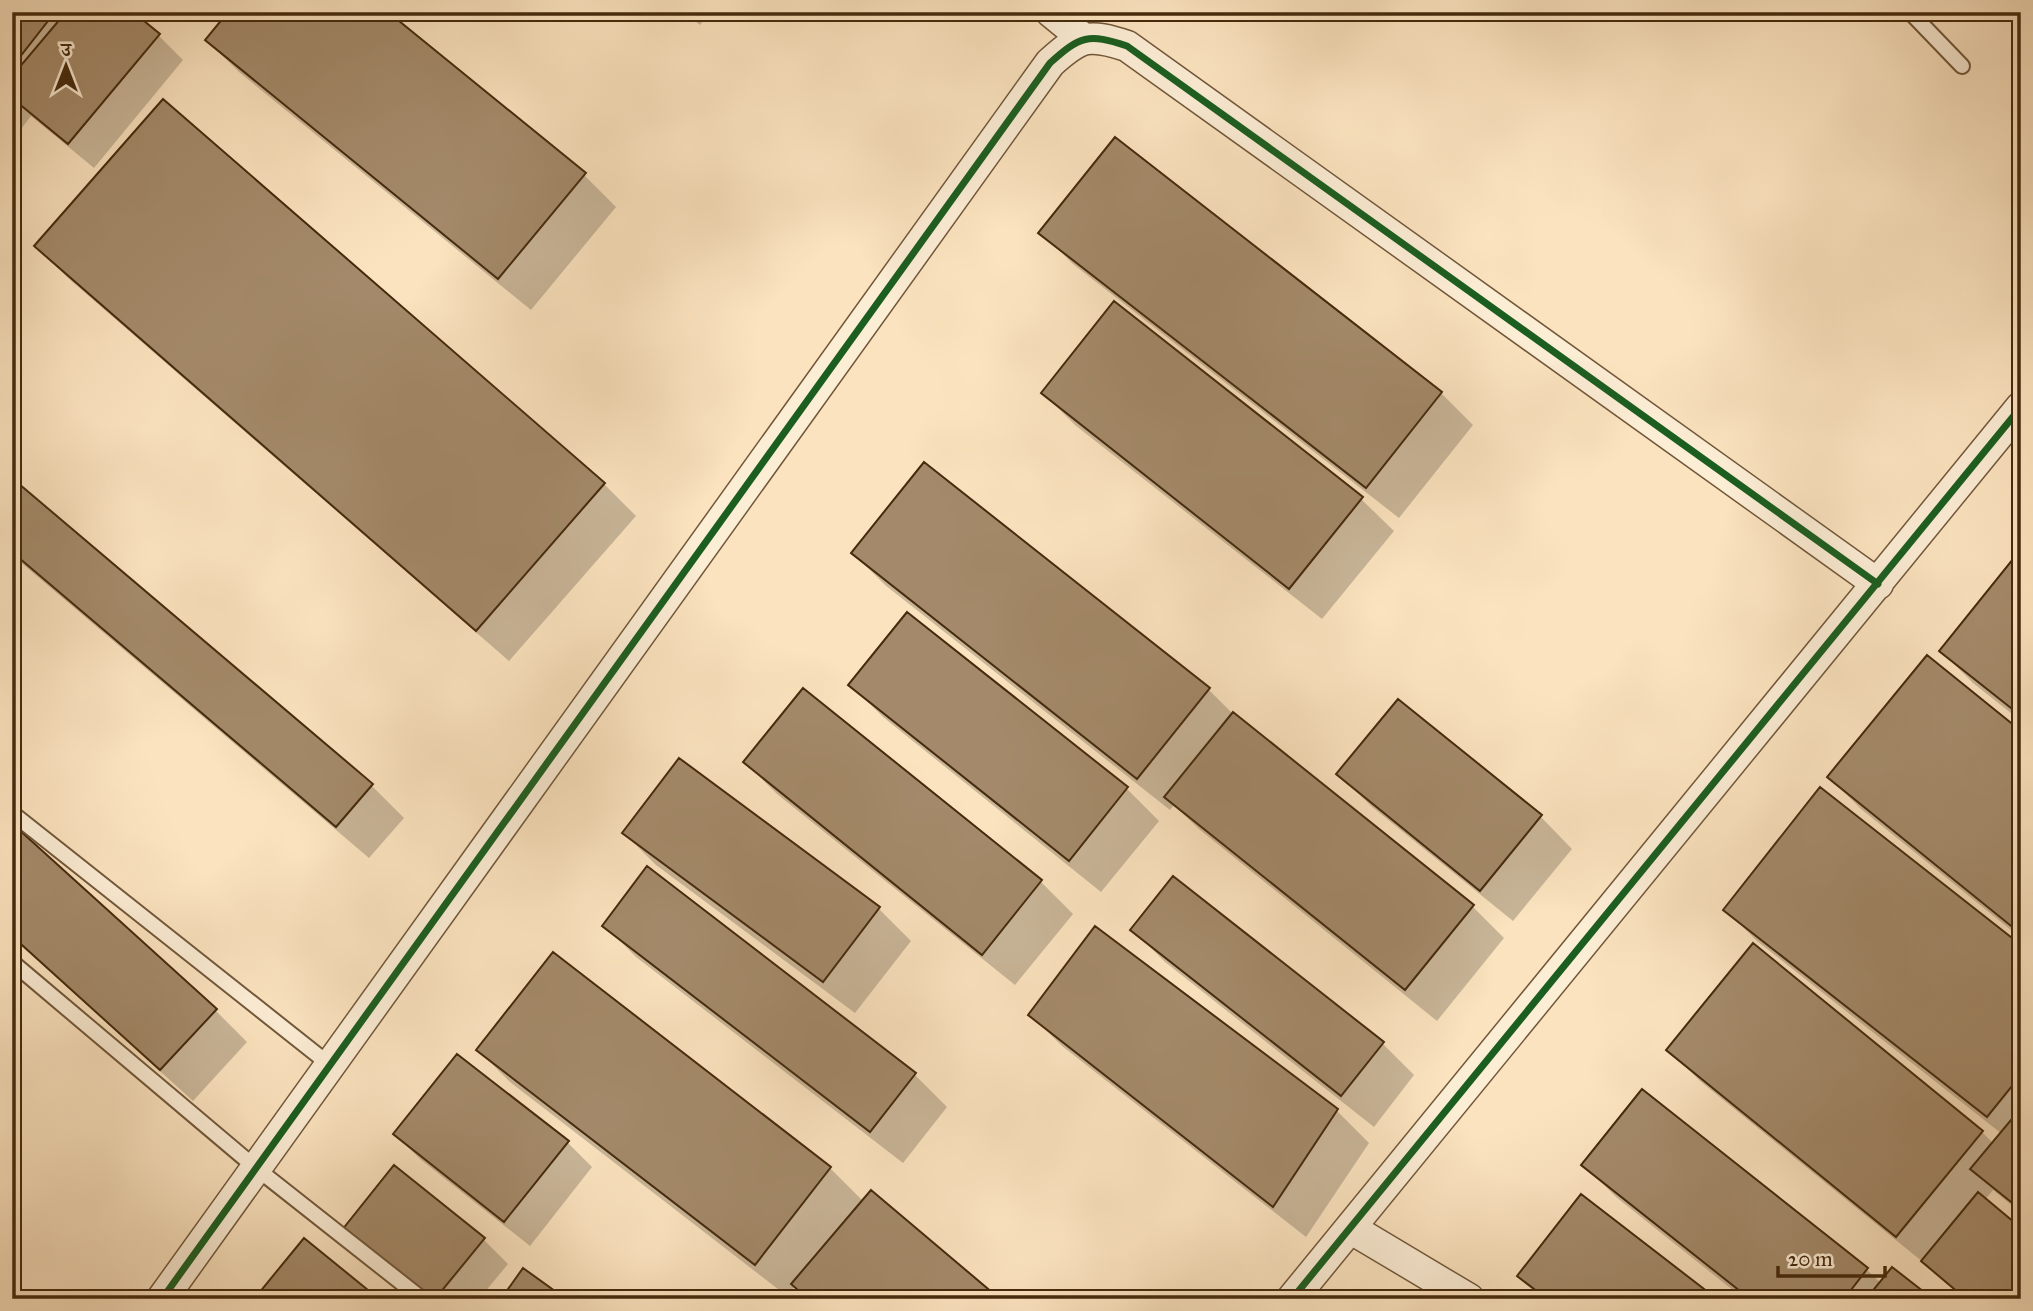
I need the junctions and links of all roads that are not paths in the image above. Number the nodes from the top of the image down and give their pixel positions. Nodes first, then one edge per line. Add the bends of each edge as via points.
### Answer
1 (1051, 12) edge
2 (1910, 12) edge
3 (1084, 39) junction
4 (1962, 66) dead end
5 (2021, 407) edge
6 (1878, 584) junction
7 (12, 813) edge
8 (12, 962) edge
9 (330, 1065) junction
10 (256, 1168) junction
11 (1350, 1228) junction
12 (162, 1299) edge
13 (422, 1299) edge
14 (1292, 1299) edge
15 (1469, 1299) edge

1 - 3 street
2 - 4 lane
3 - 6 street via 1104,38 1127,46
3 - 9 street via 1050,63
5 - 6 street
6 - 11 street
7 - 9 lane
8 - 10 lane
9 - 10 street
10 - 12 street
10 - 13 lane
11 - 14 street
11 - 15 street

